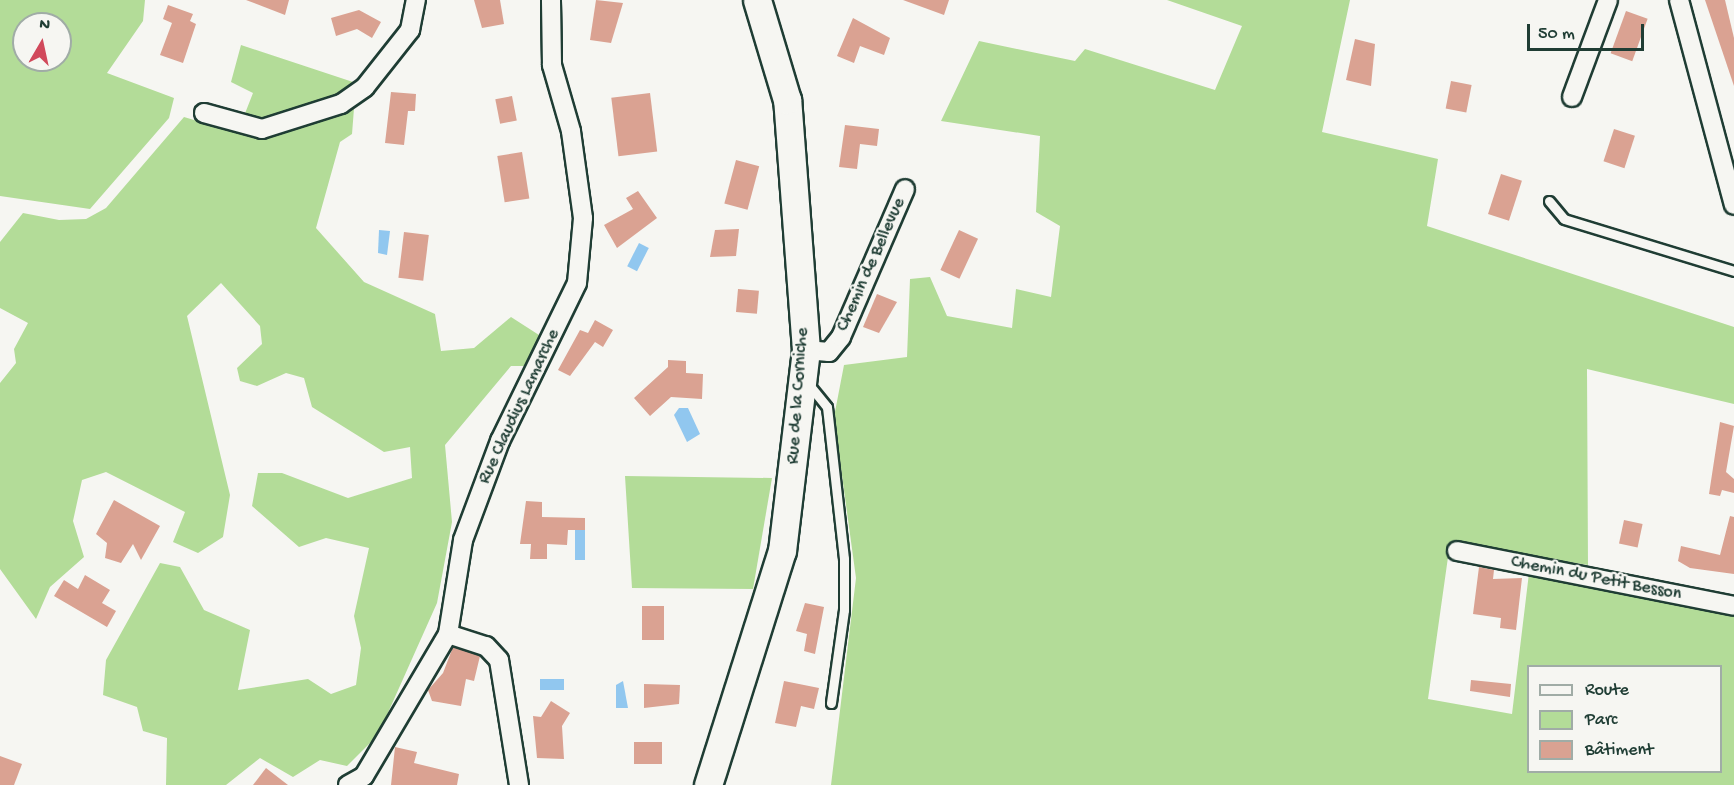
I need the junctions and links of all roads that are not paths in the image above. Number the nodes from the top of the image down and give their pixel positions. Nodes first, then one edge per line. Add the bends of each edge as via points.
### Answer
1 (416, 0) edge
2 (551, 0) edge
3 (757, 0) edge
4 (1608, 0) edge
5 (1679, 0) edge
6 (1572, 97) dead end
7 (204, 113) dead end
8 (905, 189) dead end
9 (1549, 201) dead end
10 (1734, 205) edge
11 (1734, 271) edge
12 (806, 350) junction
13 (804, 380) junction
14 (1457, 551) dead end
15 (1734, 606) edge
16 (448, 634) junction
17 (831, 703) dead end
18 (363, 780) edge
19 (348, 785) edge
20 (519, 785) edge
21 (708, 785) edge

1 - 7 street via 410,30 365,87 341,104 262,129
2 - 16 street, Rue Claudius Lamarche via 552,65 571,131 583,218 577,283 500,441 463,540
3 - 12 main road, Rue de la Corniche via 787,100
4 - 6 street
5 - 10 street
8 - 12 street, Chemin de Bellevue via 841,337 829,352
9 - 11 lane via 1564,219
12 - 13 main road, Rue de la Corniche
13 - 17 lane via 827,407 844,559 844,610
13 - 21 main road, Rue de la Corniche via 782,551
14 - 15 street, Chemin du Petit Besson
16 - 18 street, Rue Claudius Lamarche
16 - 20 street via 486,646 499,660
18 - 19 street, Rue Claudius Lamarche

